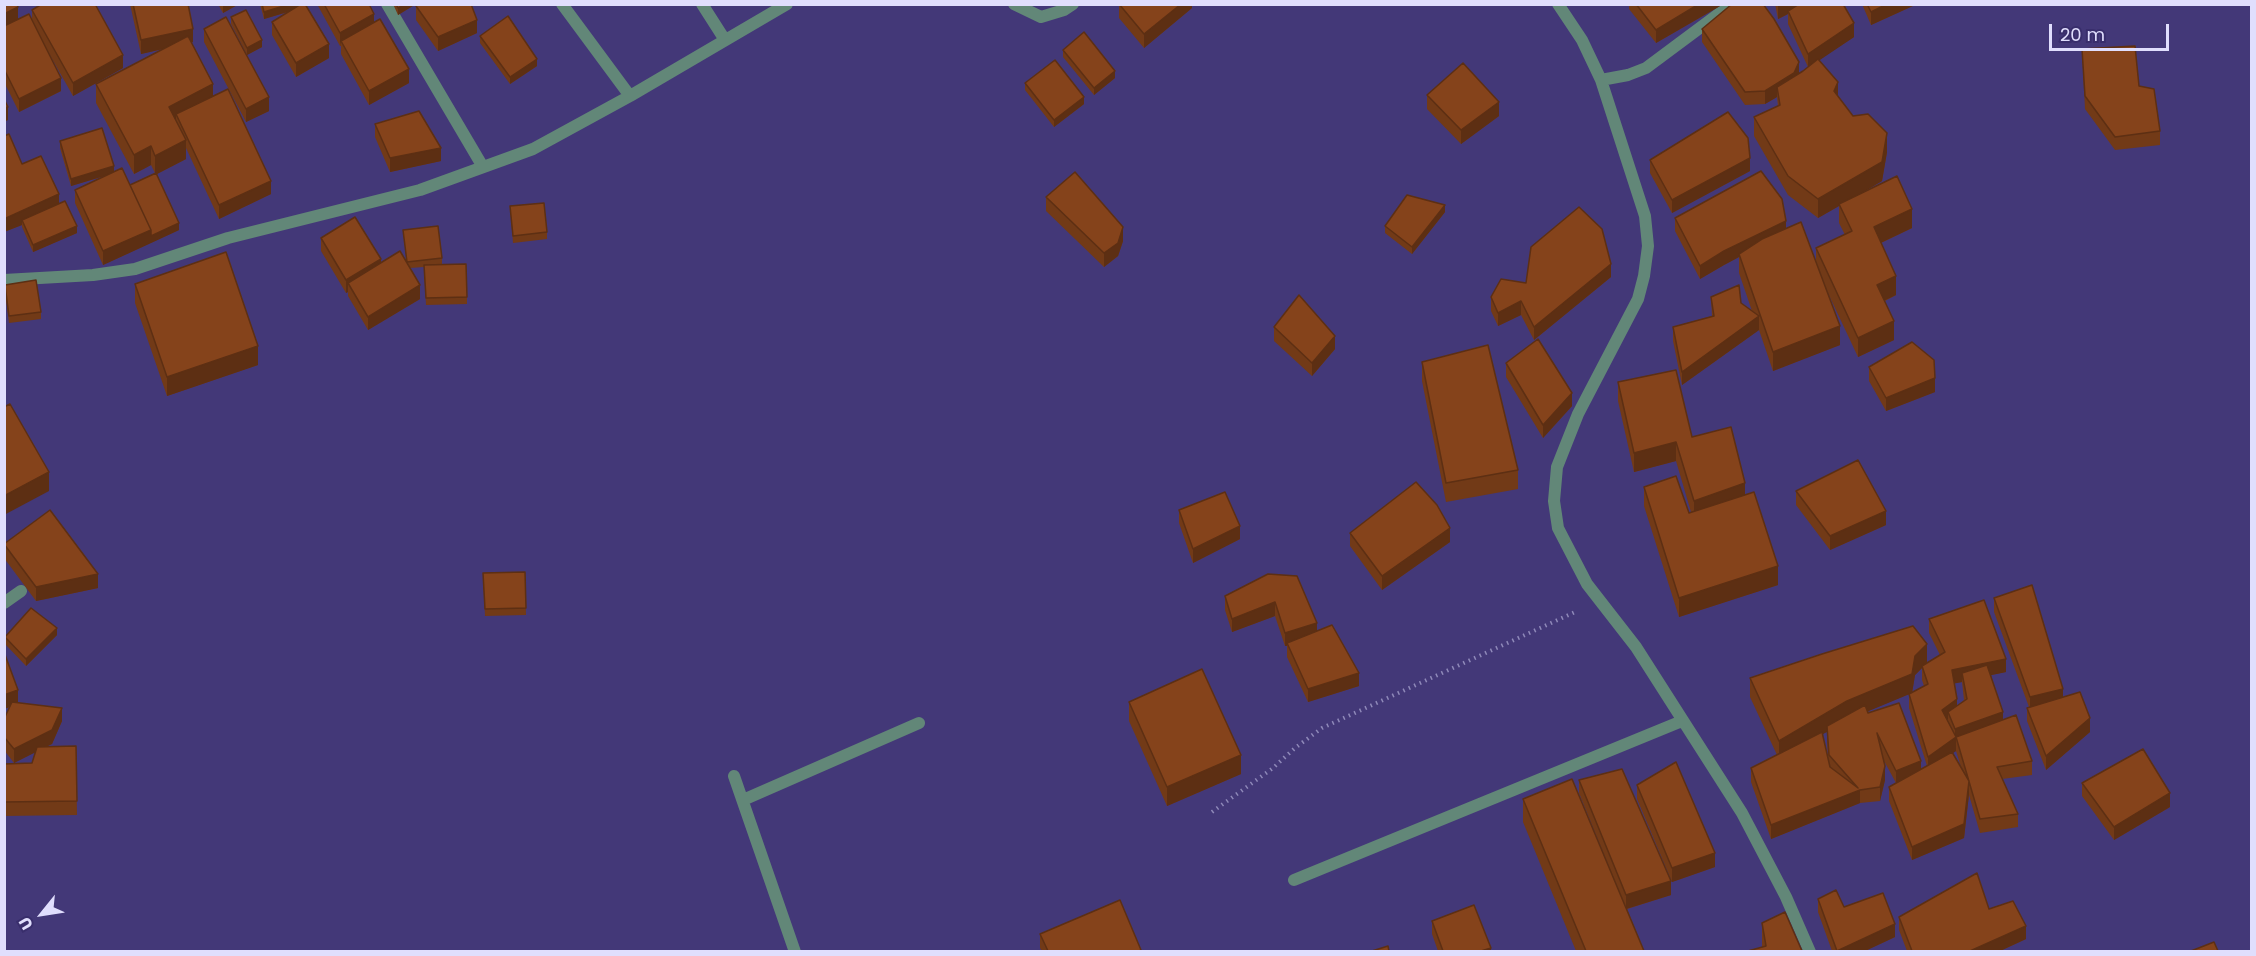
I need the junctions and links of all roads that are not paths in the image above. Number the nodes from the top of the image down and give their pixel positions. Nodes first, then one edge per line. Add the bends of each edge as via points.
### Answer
1 (387, 4) edge
2 (562, 4) edge
3 (702, 4) edge
4 (787, 4) edge
5 (1014, 4) edge
6 (1072, 4) edge
7 (1558, 4) edge
8 (1732, 4) edge
9 (725, 39) junction
10 (1601, 80) junction
11 (630, 96) junction
12 (483, 167) junction
13 (4, 280) edge
14 (21, 591) dead end
15 (4, 603) edge
16 (1682, 721) junction
17 (919, 723) dead end
18 (734, 776) dead end
19 (743, 800) junction
20 (1294, 880) dead end
21 (795, 951) edge
22 (1810, 951) edge

1 - 12 street
2 - 11 street
3 - 9 street
4 - 9 street
5 - 6 street via 1041,18
7 - 10 street via 1582,40
8 - 10 street via 1646,68
9 - 11 street
10 - 16 street via 1645,216 1648,246 1638,299 1578,414 1557,467 1554,501 1558,528 1587,584 1636,647
11 - 12 street via 533,149
12 - 13 street via 420,190 228,238 135,270
14 - 15 street
16 - 20 street
16 - 22 street via 1742,813
17 - 19 street
18 - 19 street
19 - 21 street

